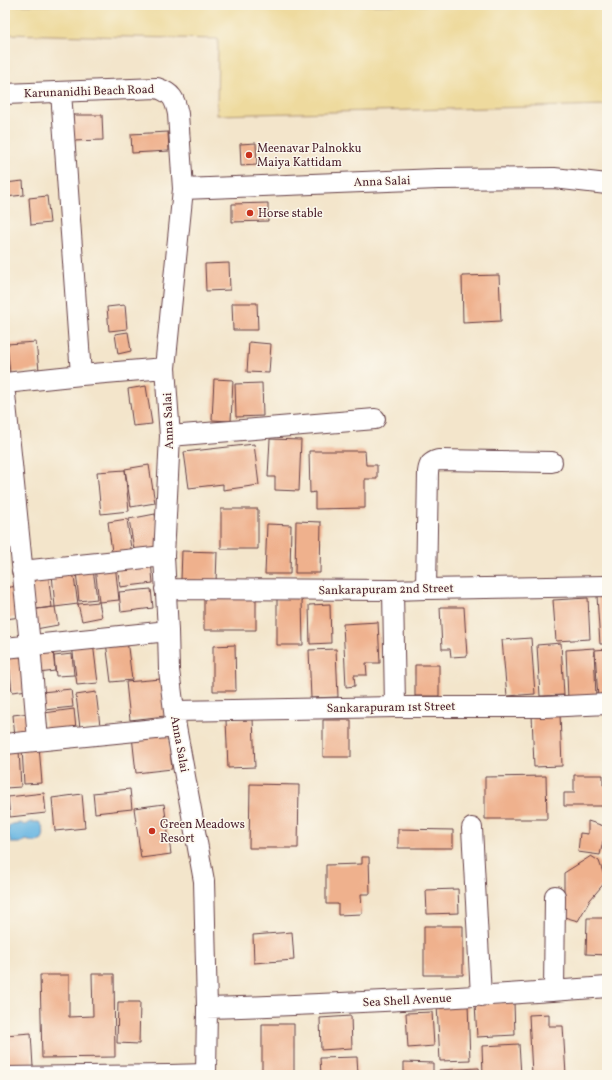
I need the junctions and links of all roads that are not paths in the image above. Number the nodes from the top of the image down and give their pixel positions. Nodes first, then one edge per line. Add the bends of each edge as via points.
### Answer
1 (61, 92) junction
2 (5, 94) edge
3 (607, 184) edge
4 (183, 189) junction
5 (165, 368) junction
6 (82, 375) junction
7 (5, 383) edge
8 (5, 394) edge
9 (376, 419) dead end
10 (170, 436) junction
11 (552, 462) dead end
12 (164, 556) junction
13 (22, 571) junction
14 (607, 586) edge
15 (165, 589) junction
16 (426, 589) junction
17 (393, 590) junction
18 (168, 631) junction
19 (30, 645) junction
20 (5, 648) edge
21 (607, 704) edge
22 (396, 707) junction
23 (175, 719) junction
24 (38, 740) junction
25 (5, 744) edge
26 (472, 828) dead end
27 (555, 896) dead end
28 (607, 987) edge
29 (554, 991) junction
30 (481, 996) junction
31 (207, 1008) junction
32 (5, 1072) edge
33 (206, 1072) edge

1 - 2 street, Karunanidhi Beach Road
1 - 4 street, Karunanidhi Beach Road via 157,88 172,95 178,114
1 - 6 street
3 - 4 street, Anna Salai via 554,178 438,179
4 - 5 street, Anna Salai
5 - 6 street
5 - 10 street, Anna Salai
6 - 7 street
8 - 13 street
9 - 10 street
10 - 12 street, Anna Salai
11 - 16 street via 438,460 429,465
12 - 13 street
12 - 15 street, Anna Salai
13 - 19 street
14 - 16 street, Sankarapuram 2nd Street
15 - 17 street, Sankarapuram 2nd Street
15 - 18 street, Anna Salai
16 - 17 street, Sankarapuram 2nd Street
17 - 22 street
18 - 19 street
18 - 23 street, Anna Salai via 168,670
19 - 20 street
19 - 24 street
21 - 22 street, Sankarapuram 1st Street
22 - 23 street, Sankarapuram 1st Street
23 - 24 street, Sankarapuram 1st Street
23 - 31 street, Anna Salai via 204,881
24 - 25 street, Sankarapuram 1st Street
26 - 30 street
27 - 29 street
28 - 29 street, Sea Shell Avenue
29 - 30 street, Sea Shell Avenue
30 - 31 street, Sea Shell Avenue
31 - 33 street, Anna Salai
32 - 33 lane

